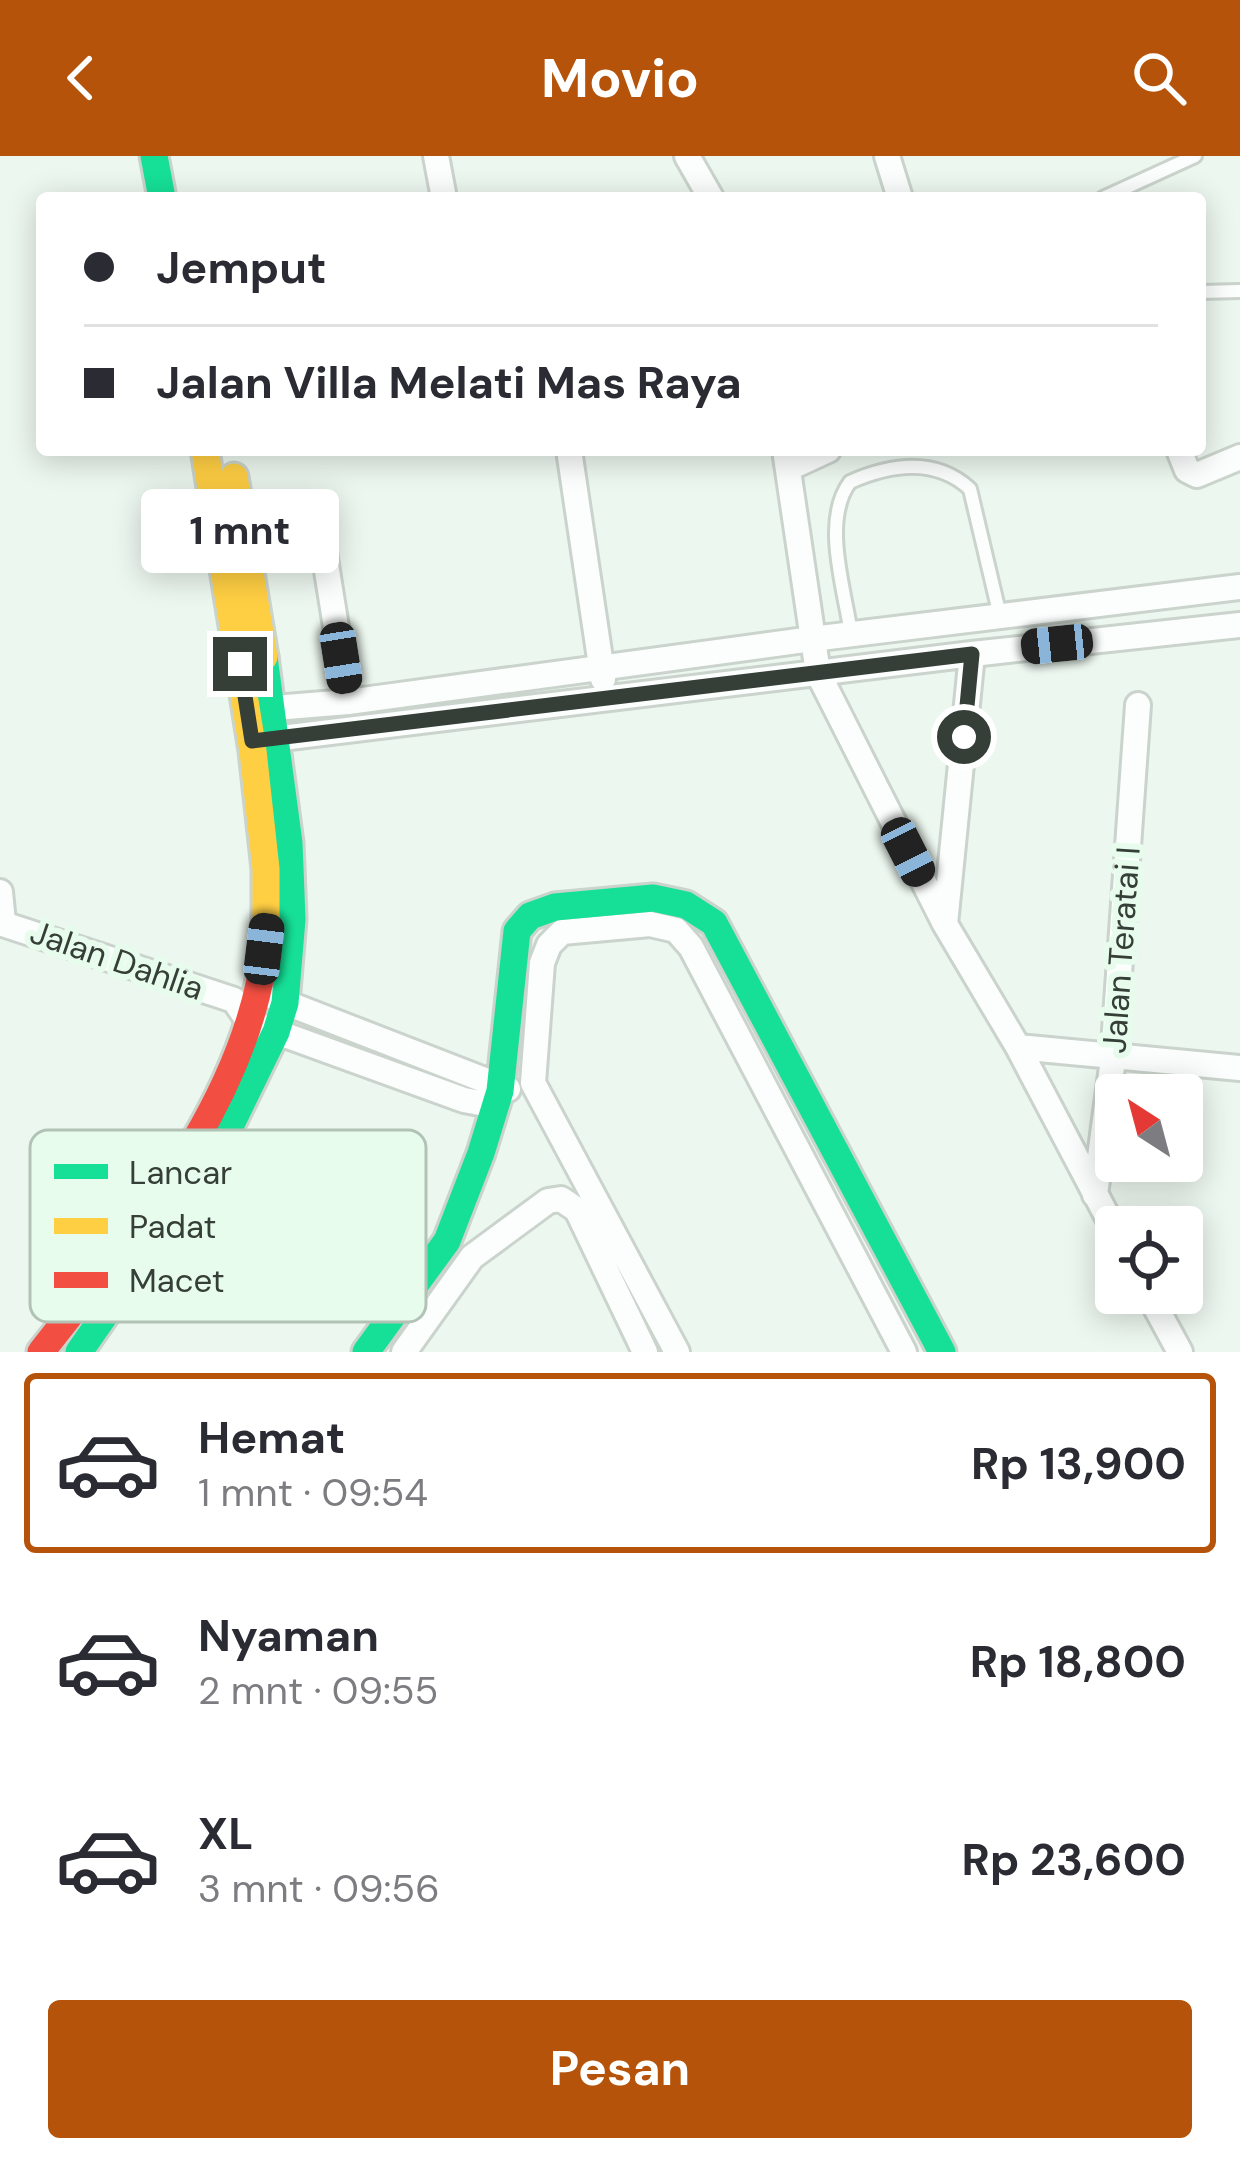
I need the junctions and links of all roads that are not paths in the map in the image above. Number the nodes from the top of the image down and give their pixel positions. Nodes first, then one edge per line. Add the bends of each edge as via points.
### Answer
1 (154, 156) edge
2 (178, 156) edge
3 (436, 156) edge
4 (687, 156) edge
5 (887, 156) edge
6 (1195, 156) edge
7 (161, 192) edge
8 (184, 192) edge
9 (444, 192) edge
10 (708, 192) edge
11 (898, 192) edge
12 (1115, 192) edge
13 (1240, 291) edge
14 (1206, 292) edge
15 (207, 456) edge
16 (229, 456) edge
17 (570, 456) edge
18 (1181, 456) edge
19 (1240, 457) edge
20 (787, 459) edge
21 (231, 529) junction
22 (1240, 587) edge
23 (1000, 616) junction
24 (1240, 625) edge
25 (851, 634) junction
26 (812, 639) junction
27 (972, 654) junction
28 (603, 668) junction
29 (818, 673) junction
30 (603, 699) junction
31 (348, 701) junction
32 (1138, 704) dead end
33 (260, 709) junction
34 (264, 740) junction
35 (0, 892) edge
36 (2, 923) edge
37 (945, 924) junction
38 (285, 1003) junction
39 (247, 1004) junction
40 (276, 1032) junction
41 (1018, 1047) junction
42 (1113, 1058) junction
43 (1240, 1068) edge
44 (533, 1083) junction
45 (500, 1091) junction
46 (197, 1130) edge
47 (228, 1130) edge
48 (1095, 1195) junction
49 (1101, 1206) edge
50 (447, 1241) junction
51 (472, 1257) junction
52 (426, 1270) edge
53 (1159, 1314) edge
54 (61, 1322) edge
55 (100, 1322) edge
56 (388, 1322) edge
57 (414, 1346) edge
58 (40, 1352) edge
59 (79, 1352) edge
60 (366, 1352) edge
61 (645, 1352) edge
62 (677, 1352) edge
63 (904, 1352) edge
64 (942, 1352) edge
65 (1180, 1352) edge

1 - 7 street
2 - 8 street
3 - 9 street
4 - 10 street
5 - 11 street
6 - 12 lane
13 - 14 lane
15 - 21 street
16 - 21 street
17 - 28 street
18 - 19 street via 1197,475
20 - 26 street
21 - 31 street via 320,526
21 - 33 street
22 - 23 street
23 - 25 street
23 - 25 lane via 970,489 941,470 897,467 850,482 837,509
24 - 27 street
25 - 26 street
26 - 28 street
26 - 29 street
27 - 29 street
27 - 37 street
28 - 30 street
28 - 31 street
29 - 30 street
29 - 37 street
30 - 34 street
31 - 33 street
32 - 42 street, Jalan Teratai I
33 - 34 street
34 - 38 street via 289,843
34 - 39 street via 270,906
35 - 36 street
36 - 39 street, Jalan Dahlia
37 - 41 street
38 - 39 street
38 - 40 street
38 - 45 street
39 - 40 street
39 - 46 street
40 - 45 street via 464,1100
40 - 47 street
41 - 42 street
41 - 48 street
42 - 43 street
42 - 48 street, Jalan Teratai I
44 - 45 street
44 - 62 street
44 - 63 street via 549,945 562,932 650,924 676,930
45 - 50 street
45 - 64 street via 517,931 530,916 653,898 686,905 715,923
48 - 49 street
50 - 51 street
50 - 52 street
51 - 57 street
51 - 61 street via 561,1199 577,1210
53 - 65 street
54 - 58 street
55 - 59 street
56 - 60 street

